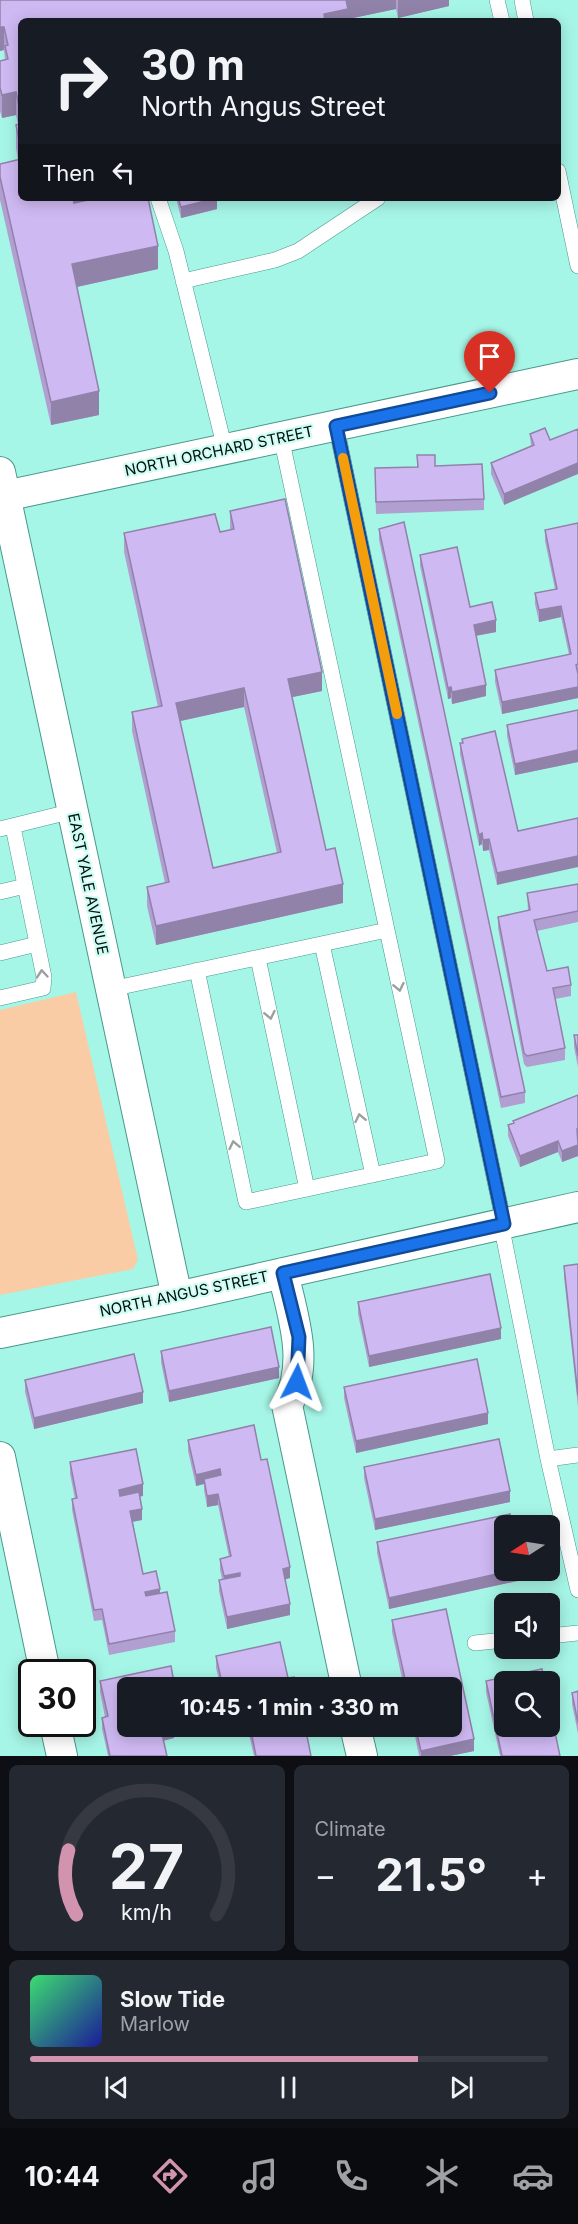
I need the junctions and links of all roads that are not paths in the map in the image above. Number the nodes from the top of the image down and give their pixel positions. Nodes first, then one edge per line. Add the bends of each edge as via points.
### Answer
1 (497, 0) edge
2 (522, 0) edge
3 (501, 18) edge
4 (525, 18) edge
5 (561, 185) edge
6 (159, 201) edge
7 (373, 201) edge
8 (578, 266) edge
9 (183, 281) junction
10 (578, 374) edge
11 (336, 426) junction
12 (281, 437) junction
13 (225, 449) junction
14 (2, 488) edge
15 (73, 811) junction
16 (6, 828) edge
17 (25, 886) junction
18 (0, 892) edge
19 (387, 930) junction
20 (37, 944) junction
21 (322, 944) junction
22 (0, 953) edge
23 (258, 958) junction
24 (197, 970) junction
25 (111, 989) junction
26 (0, 998) edge
27 (373, 1175) junction
28 (307, 1189) junction
29 (578, 1207) edge
30 (503, 1224) junction
31 (283, 1273) junction
32 (177, 1297) junction
33 (0, 1332) edge
34 (578, 1455) edge
35 (0, 1457) edge
36 (548, 1459) junction
37 (578, 1590) edge
38 (578, 1633) edge
39 (560, 1635) edge
40 (494, 1641) edge
41 (475, 1643) dead end
42 (42, 1659) edge
43 (345, 1677) edge
44 (58, 1737) edge
45 (358, 1737) edge
46 (62, 1756) edge
47 (362, 1756) edge

1 - 3 lane
2 - 4 lane
5 - 8 lane
6 - 9 lane
7 - 9 lane via 298,251
9 - 13 lane
10 - 11 street, NORTH ORCHARD STREET
11 - 12 street, NORTH ORCHARD STREET
11 - 30 lane
12 - 13 street, NORTH ORCHARD STREET
12 - 19 lane
13 - 14 street, NORTH ORCHARD STREET
14 - 15 street, EAST YALE AVENUE
15 - 16 lane
15 - 25 street, EAST YALE AVENUE
16 - 17 lane
17 - 18 lane
17 - 20 lane
19 - 21 lane
19 -> 27 lane via 437,1161
20 - 22 lane
26 -> 20 lane via 43,988
21 - 23 lane
27 -> 21 lane
23 - 24 lane
23 -> 28 lane
24 - 25 lane
28 -> 24 lane via 246,1202
25 - 32 street, EAST YALE AVENUE
27 - 28 lane
29 - 30 street, NORTH ANGUS STREET
30 - 31 street, NORTH ANGUS STREET
30 - 36 lane
31 - 32 street, NORTH ANGUS STREET
31 - 43 street via 299,1337 297,1382 288,1405
32 - 33 street, NORTH ANGUS STREET
34 - 36 lane
35 - 42 street
36 - 37 lane
38 - 39 lane
40 - 41 lane
44 - 46 street
45 - 47 street

